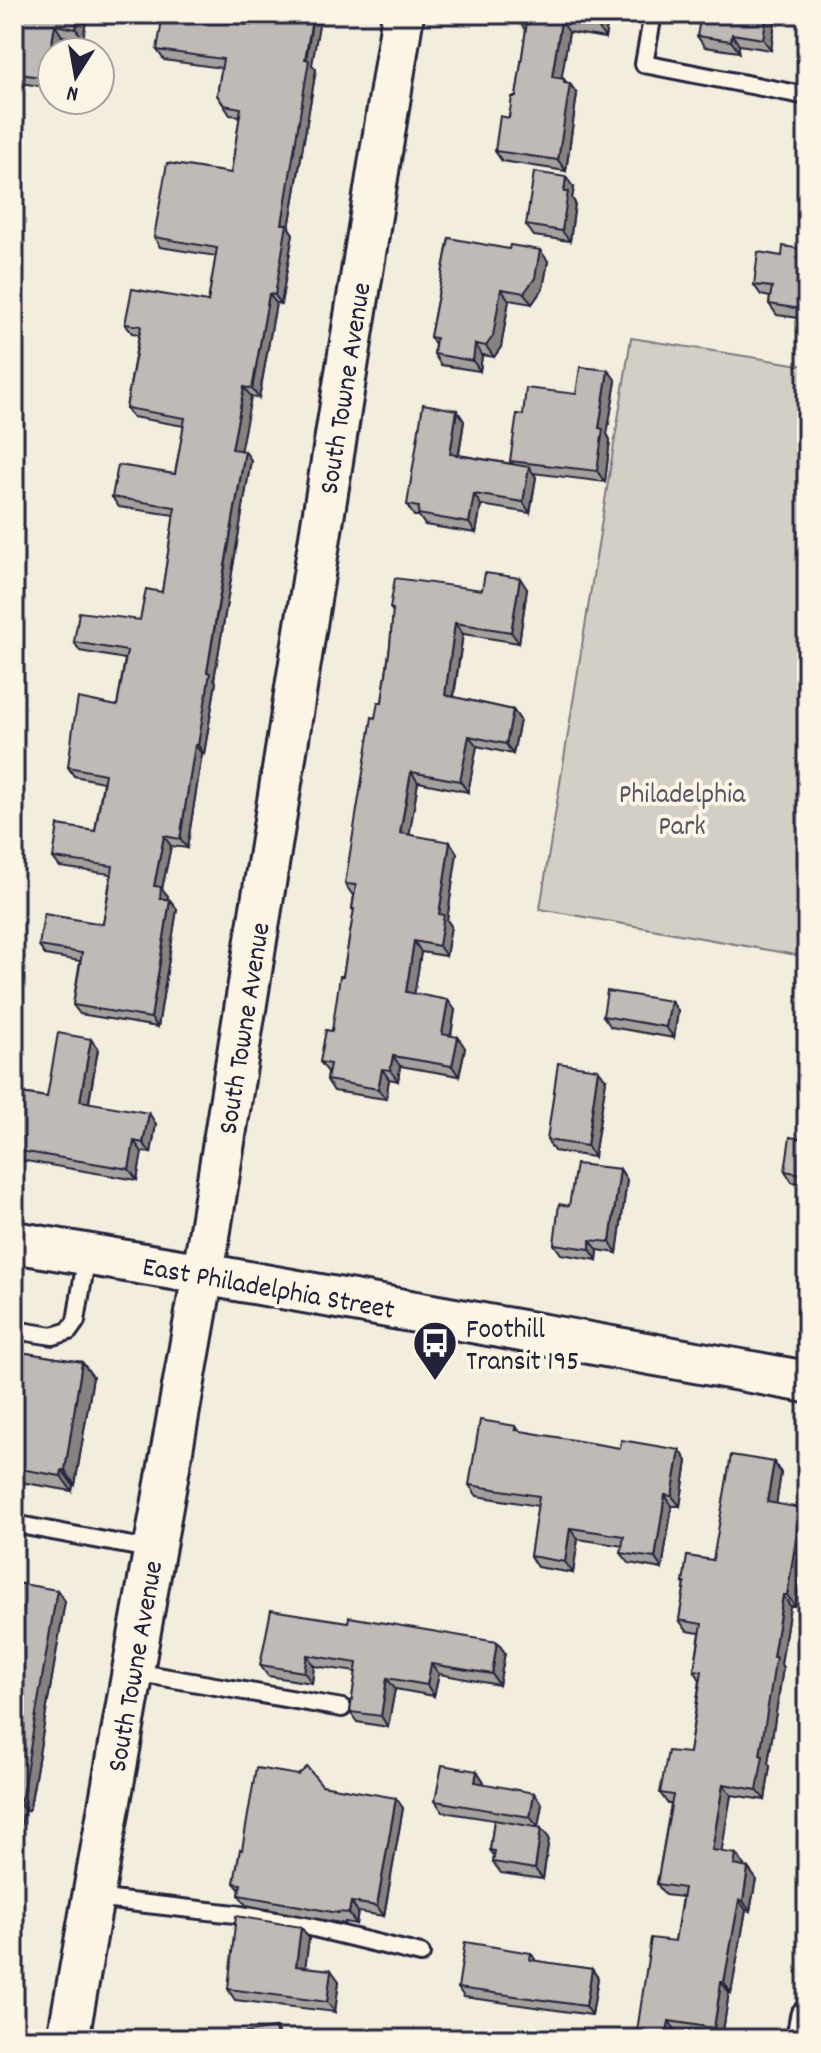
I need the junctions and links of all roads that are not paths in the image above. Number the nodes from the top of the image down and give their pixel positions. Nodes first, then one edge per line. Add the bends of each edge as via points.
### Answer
1 (403, 14) edge
2 (653, 14) edge
3 (807, 96) edge
4 (14, 1242) edge
5 (87, 1254) junction
6 (203, 1274) junction
7 (14, 1330) edge
8 (807, 1382) edge
9 (14, 1524) edge
10 (154, 1550) junction
11 (132, 1672) junction
12 (342, 1708) dead end
13 (92, 1898) junction
14 (421, 1954) dead end
15 (807, 2017) edge
16 (68, 2039) edge
17 (803, 2039) edge

1 - 6 street, South Towne Avenue
2 - 3 lane via 644,64
4 - 5 street, East Philadelphia Street
5 - 6 street, East Philadelphia Street
5 - 7 lane via 76,1321 69,1331 53,1336
6 - 8 street, East Philadelphia Street
6 - 10 street, South Towne Avenue
9 - 10 lane
10 - 11 street, South Towne Avenue
11 - 12 lane
11 - 13 street, South Towne Avenue
13 - 14 lane via 235,1914
13 - 16 street, South Towne Avenue
15 - 17 street

